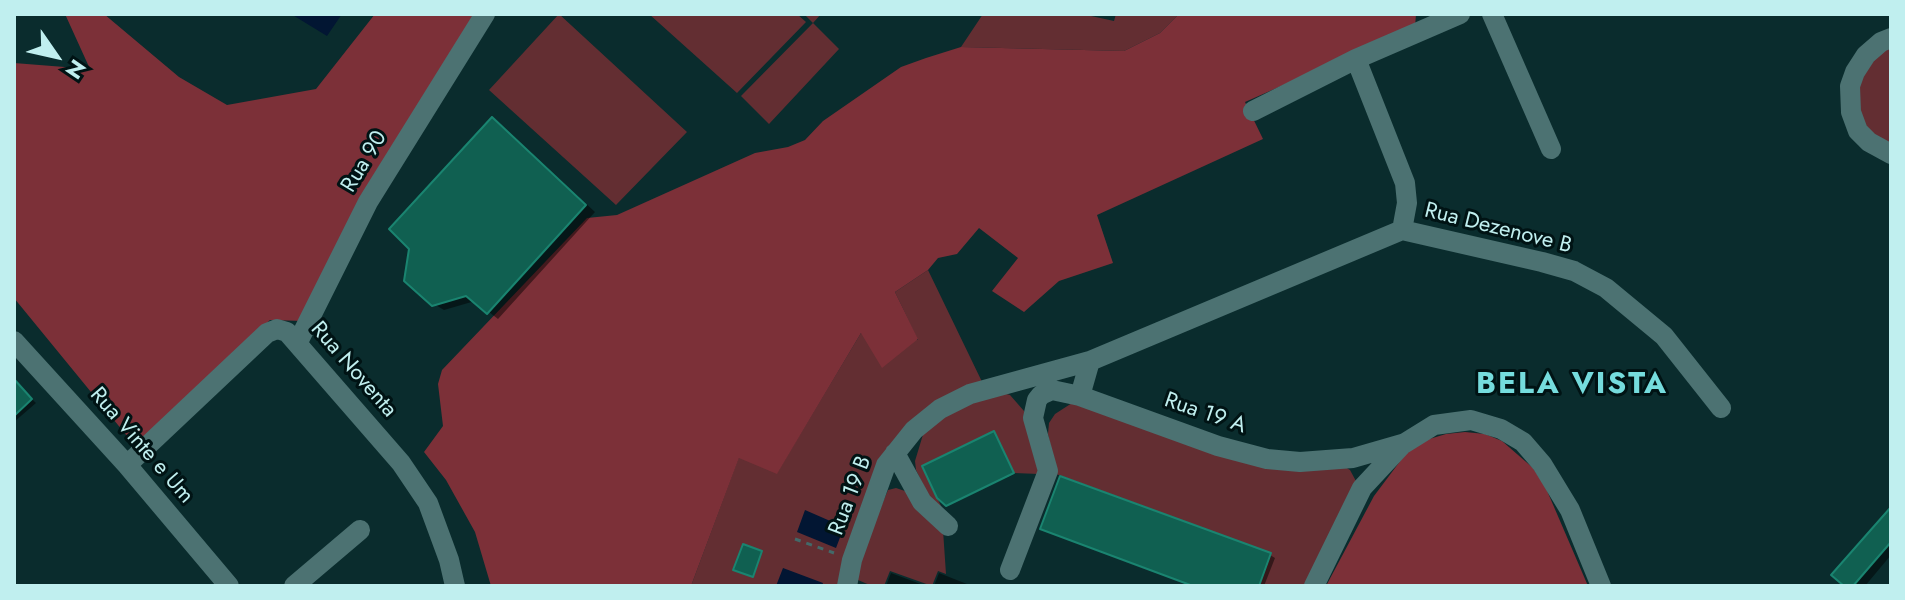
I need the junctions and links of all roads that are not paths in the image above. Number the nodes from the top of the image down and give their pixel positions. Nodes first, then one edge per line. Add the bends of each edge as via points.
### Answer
1 (485, 14) edge
2 (1460, 14) edge
3 (1492, 14) edge
4 (1891, 38) edge
5 (1356, 59) junction
6 (1253, 111) dead end
7 (1551, 149) dead end
8 (1891, 154) edge
9 (1402, 230) junction
10 (14, 341) edge
11 (298, 342) junction
12 (1090, 361) junction
13 (1080, 396) junction
14 (1721, 408) dead end
15 (1405, 443) junction
16 (895, 453) junction
17 (1353, 458) junction
18 (127, 465) junction
19 (1362, 488) junction
20 (948, 526) dead end
21 (360, 530) dead end
22 (1010, 570) dead end
23 (229, 586) edge
24 (294, 586) edge
25 (455, 586) edge
26 (847, 586) edge
27 (1314, 586) edge
28 (1601, 586) edge

1 - 11 street, Rua 90 via 368,202 358,244
2 - 5 street
3 - 7 street
4 - 8 street via 1866,55 1850,86 1858,131
5 - 6 street
5 - 9 street via 1405,183
9 - 12 street, Rua Dezenove B
9 - 14 street, Rua Dezenove B via 1574,271 1606,288 1664,336
10 - 18 street, Rua Vinte e Um
11 - 18 street, Rua Noventa via 277,329 267,333
11 - 25 street, Rua Noventa via 392,451 428,503
12 - 13 street
12 - 16 street, Rua 19 B via 952,402 914,430
13 - 17 street, Rua 19 A via 1267,459
13 - 22 street, Rua 19 A via 1052,390 1037,400 1033,418 1048,471
15 - 17 street, Rua 19 A
15 - 19 street
15 - 28 street via 1434,425 1471,420 1523,442 1570,510
16 - 20 street via 922,502
16 - 26 street, Rua 19 B via 880,477
17 - 19 street
18 - 23 street, Rua Vinte e Um
19 - 27 street
21 - 24 street

